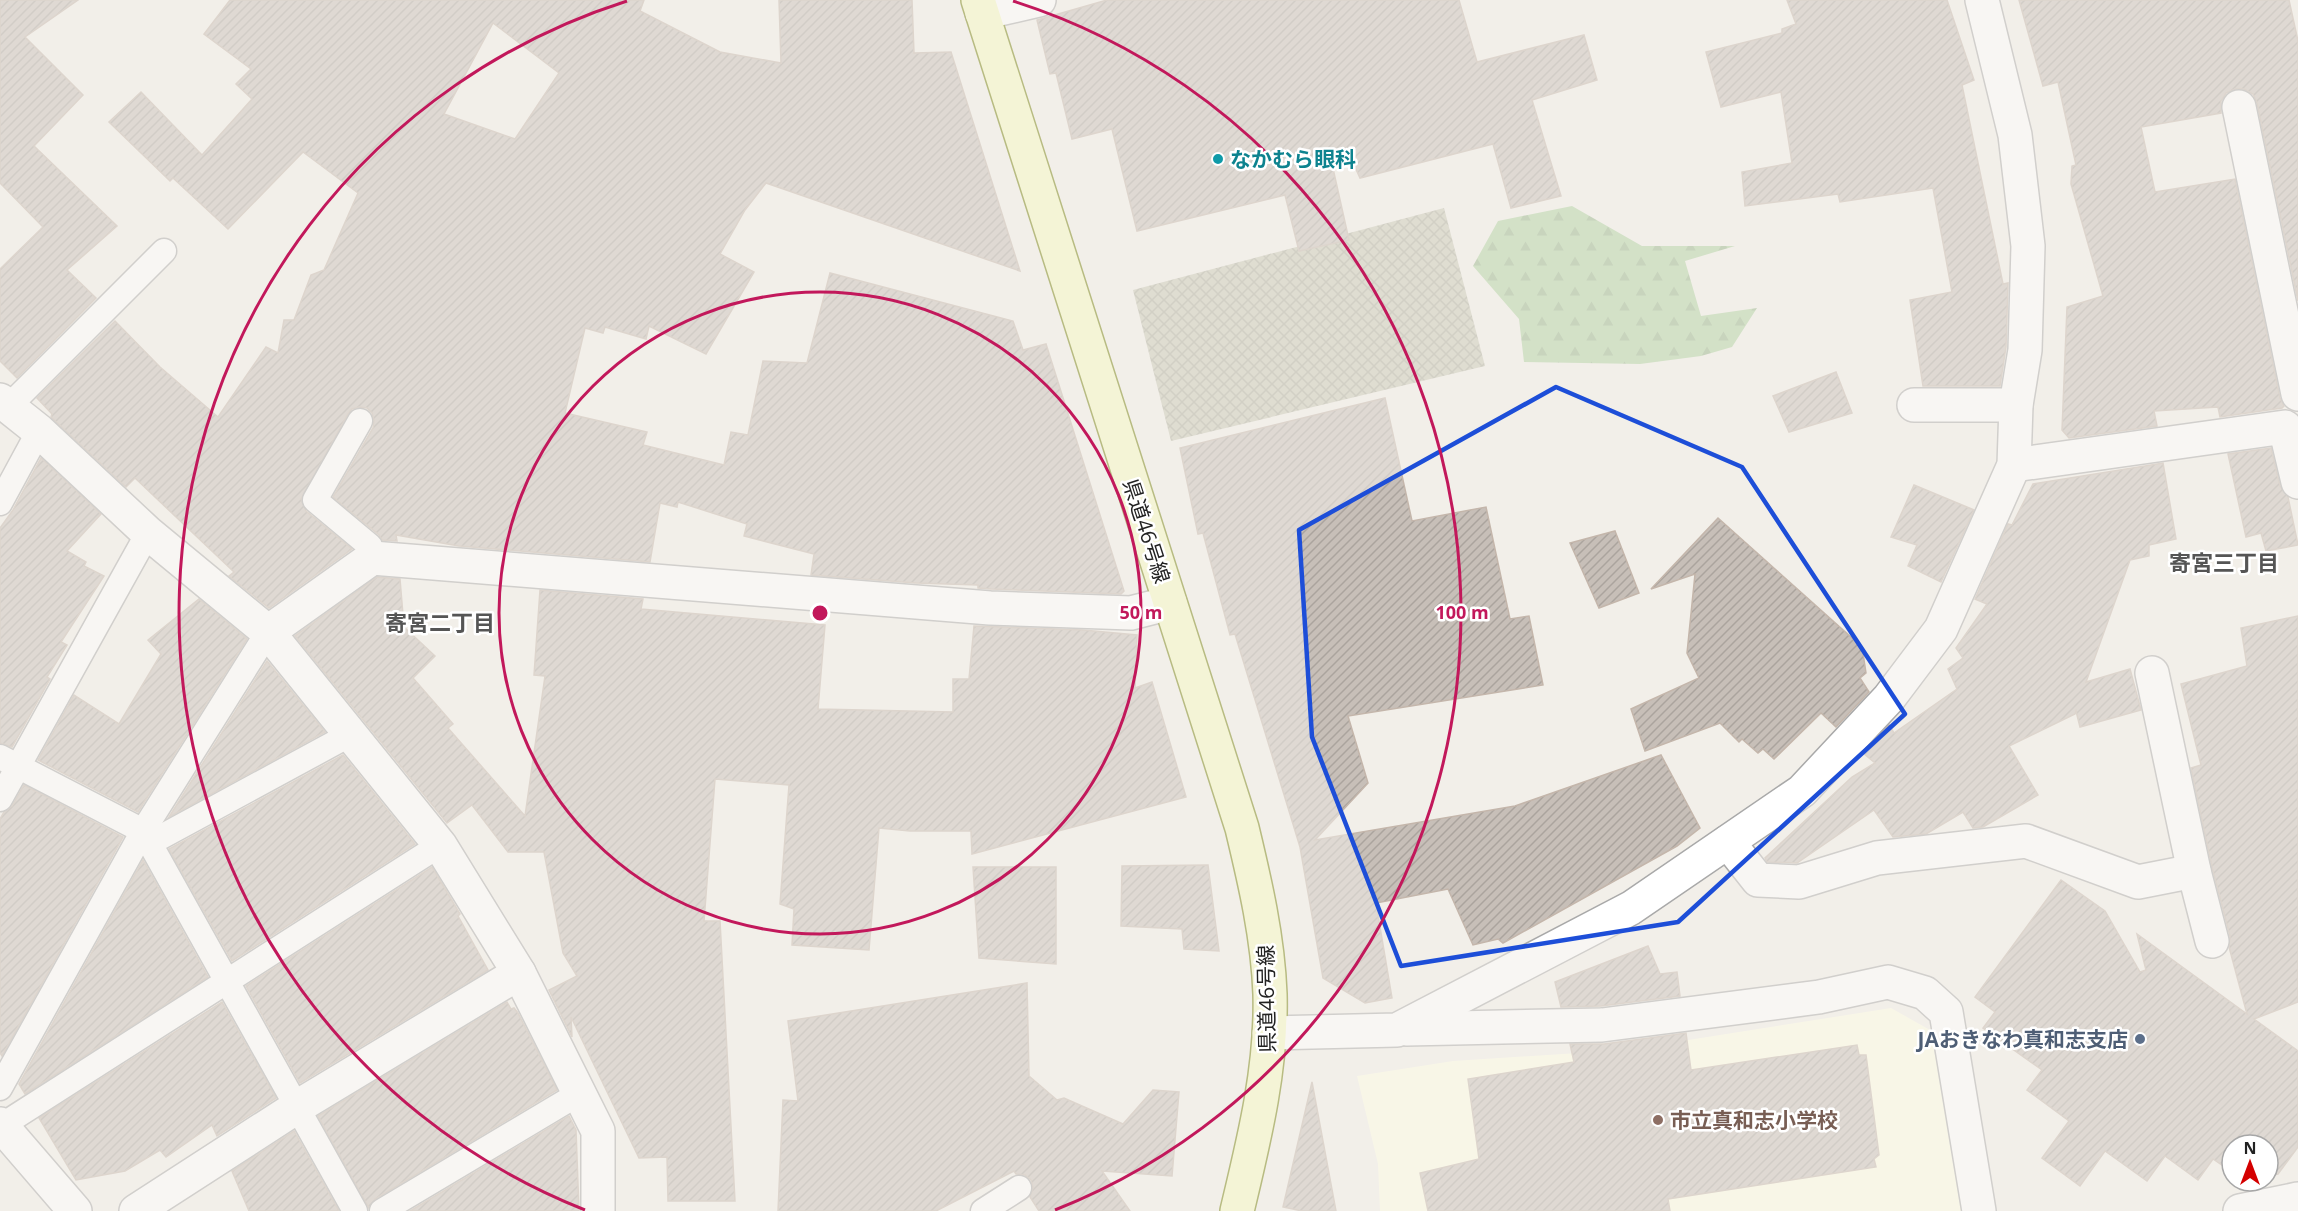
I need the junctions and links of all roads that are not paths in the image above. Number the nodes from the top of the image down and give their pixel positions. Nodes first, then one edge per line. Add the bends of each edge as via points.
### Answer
1 (1039, 0) edge
2 (1982, 0) edge
3 (980, 7) edge
4 (2239, 107) dead end
5 (164, 251) dead end
6 (2298, 394) edge
7 (4, 404) edge
8 (1914, 405) dead end
9 (2016, 405) junction
10 (360, 421) dead end
11 (2292, 426) edge
12 (39, 431) junction
13 (2014, 465) junction
14 (2298, 482) edge
15 (0, 503) edge
16 (148, 533) junction
17 (372, 558) junction
18 (1170, 603) junction
19 (268, 632) junction
20 (2152, 673) dead end
21 (351, 734) junction
22 (9, 762) edge
23 (0, 799) edge
24 (146, 837) junction
25 (1728, 842) junction
26 (440, 845) junction
27 (2194, 871) junction
28 (2212, 941) dead end
29 (519, 974) junction
30 (227, 981) junction
31 (1397, 1030) junction
32 (1269, 1033) junction
33 (0, 1088) edge
34 (580, 1093) junction
35 (297, 1107) junction
36 (1, 1125) edge
37 (1019, 1188) dead end
38 (2298, 1199) edge
39 (75, 1211) edge
40 (136, 1211) edge
41 (355, 1211) edge
42 (382, 1211) edge
43 (598, 1211) edge
44 (983, 1211) edge
45 (1238, 1211) edge
46 (1979, 1211) edge
47 (2240, 1211) edge

1 - 3 street
2 - 9 street via 2014,135 2028,246 2025,350
3 - 18 main road, 県道46号線
4 - 6 street
5 - 7 lane
7 - 12 street
8 - 9 street
9 - 13 street
10 - 17 lane via 315,500 370,546
11 - 13 street
11 - 14 street
12 - 15 lane
12 - 16 street
13 - 25 street via 1941,629 1889,698 1802,791
16 - 19 street
16 - 22 lane
17 - 18 street via 990,608 1131,613
17 - 19 street
18 - 32 main road, 県道46号線 via 1254,877 1266,945
19 - 21 street
19 - 24 lane
20 - 27 street
21 - 24 lane
21 - 26 street
22 - 23 lane
22 - 24 lane
24 - 30 lane
24 - 33 lane
25 - 27 street via 1758,880 1800,882 1877,858 2026,841 2138,882
25 - 31 street via 1631,908
26 - 29 street
26 - 30 lane
27 - 28 street
29 - 34 street
29 - 35 street
30 - 35 lane
30 - 36 lane
31 - 32 street
31 - 46 street via 1602,1025 1819,997 1888,982 1925,993 1946,1012
32 - 45 main road, 県道46号線 via 1262,1098
34 - 42 lane
34 - 43 street via 598,1131
35 - 40 street
35 - 41 lane
36 - 39 street
37 - 44 lane
38 - 47 street

